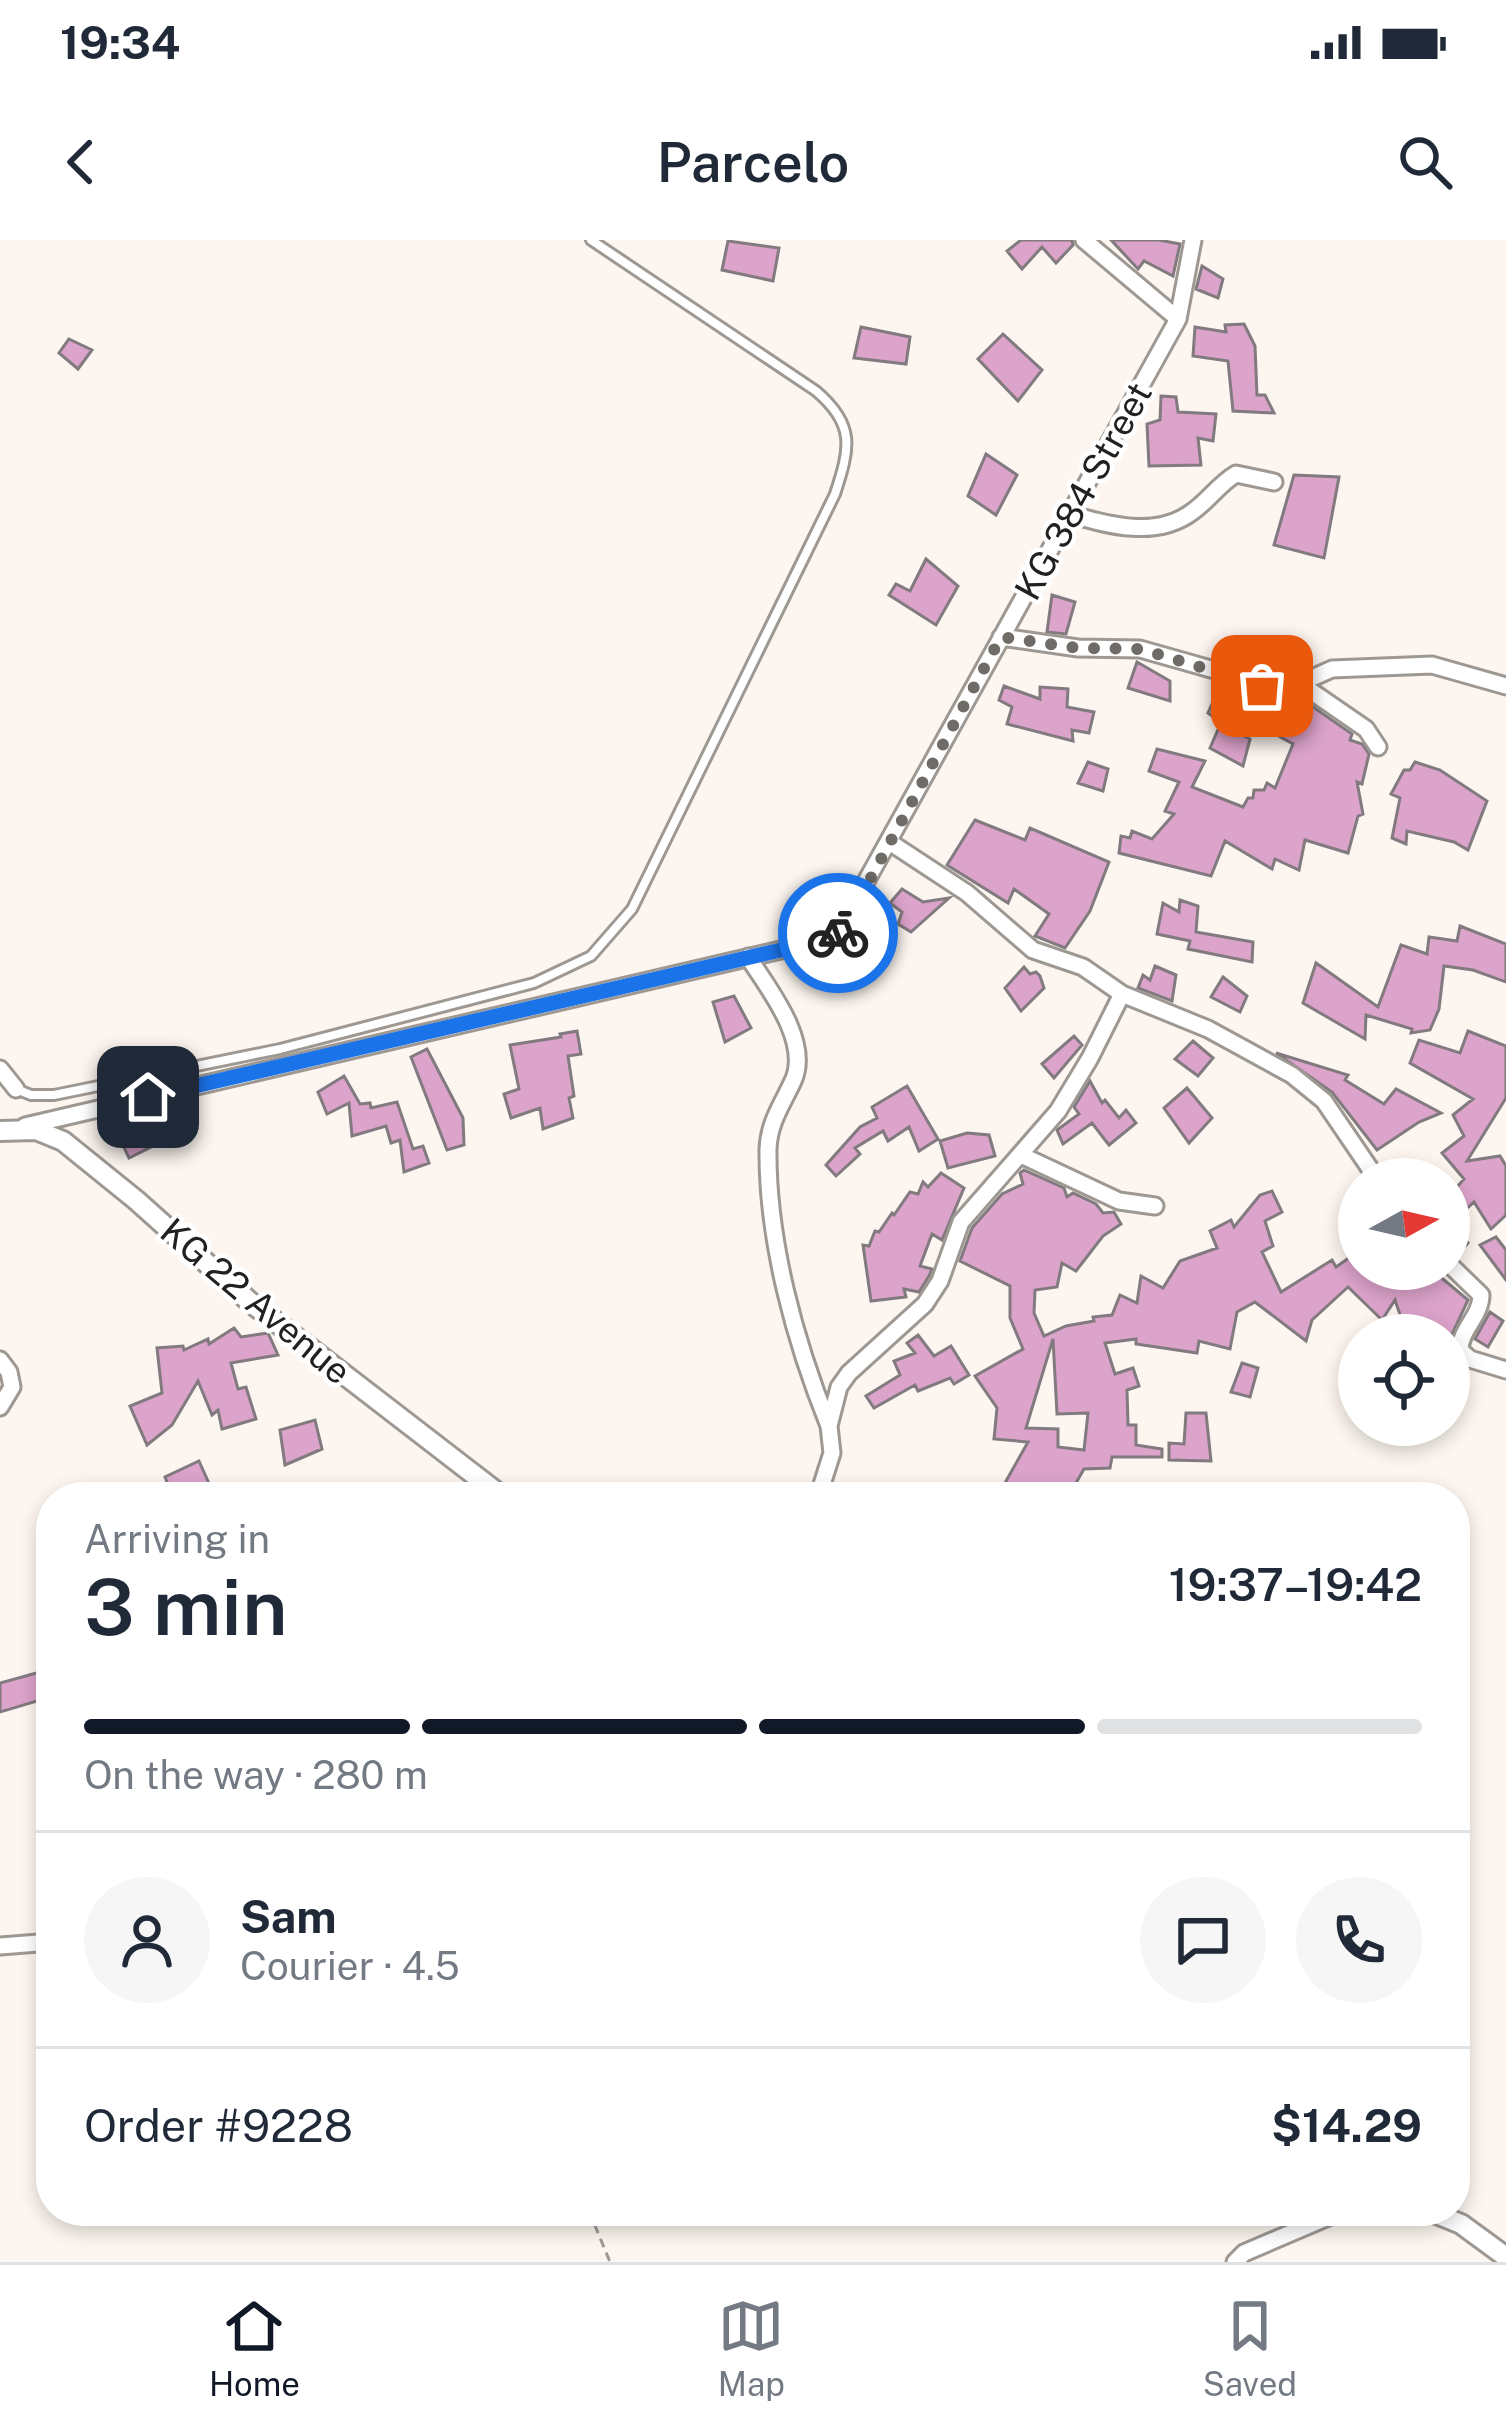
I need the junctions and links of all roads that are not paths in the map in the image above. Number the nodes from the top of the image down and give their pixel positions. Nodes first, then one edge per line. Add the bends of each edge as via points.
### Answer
1 (591, 240) edge
2 (1084, 240) edge
3 (1193, 240) edge
4 (1178, 319) junction
5 (1274, 482) dead end
6 (1069, 514) junction
7 (1001, 637) junction
8 (1302, 685) junction
9 (1506, 686) edge
10 (1378, 747) dead end
11 (891, 843) junction
12 (748, 957) junction
13 (1122, 994) junction
14 (0, 1069) edge
15 (16, 1089) joint
16 (5, 1130) edge
17 (1021, 1154) junction
18 (1363, 1158) edge
19 (1155, 1206) dead end
20 (1470, 1284) edge
21 (0, 1360) edge
22 (1506, 1370) edge
23 (0, 1407) edge
24 (829, 1426) junction
25 (483, 1482) edge
26 (823, 1482) edge
27 (36, 1943) edge
28 (0, 1946) edge
29 (1307, 2226) edge
30 (1464, 2226) edge
31 (1506, 2257) edge
32 (1235, 2262) edge

1 - 15 lane via 816,391 837,410 848,448 836,494 632,909 591,956 534,983 54,1095
2 - 4 street
3 - 4 street, KG 384 Street
4 - 6 street, KG 384 Street
5 - 6 street via 1236,475 1188,516 1159,526 1118,527
6 - 7 street, KG 384 Street
7 - 8 street via 1141,649 1262,686
7 - 11 street, KG 384 Street
8 - 9 street via 1332,669 1432,664
8 - 10 street via 1366,729
11 - 12 street, KG 384 Street via 838,932
11 - 13 street via 1033,950 1083,968
12 - 16 street, KG 384 Street
12 - 24 street via 798,1049 797,1071 770,1123 771,1219
13 - 17 street via 1058,1111
13 - 18 street via 1292,1075 1324,1101
14 - 15 street
16 - 25 street, KG 22 Avenue via 52,1135 82,1155 250,1303
17 - 19 street via 1119,1202
17 - 24 street via 961,1222 925,1304 838,1387
20 - 22 street via 1481,1304 1460,1350
21 - 23 street via 12,1388
24 - 26 street
27 - 28 street
29 - 32 street
30 - 31 street

